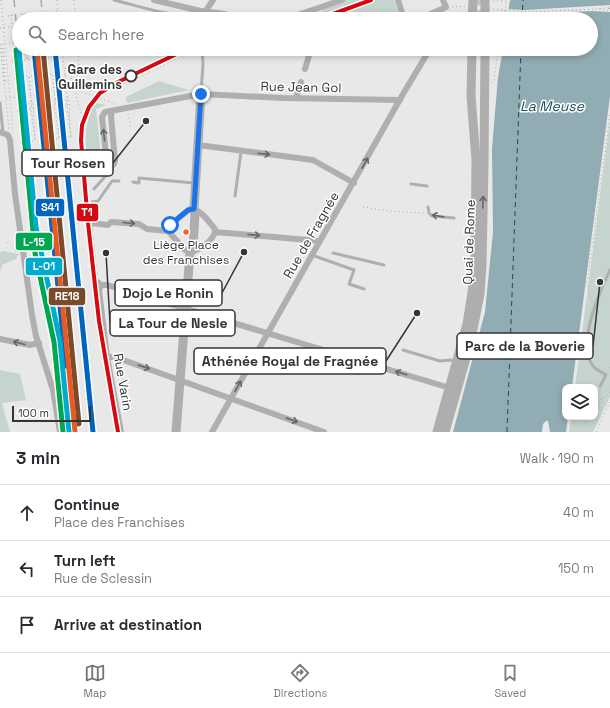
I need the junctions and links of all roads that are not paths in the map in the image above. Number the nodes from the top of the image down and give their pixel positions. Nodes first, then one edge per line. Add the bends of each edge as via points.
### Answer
1 (114, 0) edge
2 (154, 0) edge
3 (213, 0) edge
4 (342, 0) edge
5 (398, 0) edge
6 (443, 0) edge
7 (488, 0) edge
8 (470, 2) edge
9 (311, 11) joint
10 (166, 12) edge
11 (205, 12) joint
12 (308, 12) edge
13 (402, 12) edge
14 (435, 12) edge
15 (471, 12) edge
16 (488, 12) edge
17 (203, 56) edge
18 (309, 56) edge
19 (426, 56) edge
20 (472, 56) edge
21 (478, 56) edge
22 (485, 56) edge
23 (305, 69) dead end
24 (301, 82) dead end
25 (201, 94) junction
26 (296, 98) junction
27 (400, 100) junction
28 (0, 103) edge
29 (2, 133) edge
30 (198, 145) junction
31 (241, 152) junction
32 (476, 153) junction
33 (111, 167) joint
34 (119, 181) dead end
35 (134, 182) dead end
36 (195, 183) junction
37 (354, 183) junction
38 (411, 184) dead end
39 (428, 186) dead end
40 (94, 189) dead end
41 (235, 196) dead end
42 (92, 202) dead end
43 (428, 207) dead end
44 (194, 209) junction
45 (454, 218) dead end
46 (168, 231) junction
47 (215, 232) junction
48 (320, 241) junction
49 (333, 253) dead end
50 (190, 254) junction
51 (312, 255) junction
52 (384, 265) dead end
53 (610, 270) edge
54 (101, 285) junction
55 (364, 289) dead end
56 (186, 309) junction
57 (267, 334) junction
58 (0, 339) edge
59 (38, 343) junction
60 (403, 350) dead end
61 (107, 357) junction
62 (457, 362) junction
63 (180, 379) junction
64 (600, 386) road end
65 (454, 388) junction
66 (231, 398) junction
67 (60, 432) edge
68 (121, 432) edge
69 (176, 432) edge
70 (212, 432) edge
71 (324, 432) edge
72 (437, 432) edge
73 (445, 432) edge

1 - 10 lane
2 - 11 street
3 - 11 street
4 - 9 street
5 - 13 street
6 - 14 street via 446,7
7 - 16 main road
8 - 15 main road
9 - 12 street
17 - 25 lane
18 - 23 street
19 - 27 street, Rue de Fragnée
20 - 32 main road, Quai de Rome via 471,96
21 - 32 main road, Quai de Rome
65 -> 22 main road, Quai de Rome via 474,326 480,294
24 - 26 street
25 - 26 street, Rue Jean Gol
25 - 30 main road
25 - 33 street, Rue Jean Gol via 105,112 102,117 107,164
26 - 27 street, Rue Jean Gol
37 -> 27 street, Rue de Fragnée
28 - 29 lane
29 - 59 street via 9,136 10,140 32,315
30 - 31 street
30 - 36 main road
31 -> 37 street via 313,160
31 - 41 lane
32 - 62 main road, Quai de Rome via 473,220 475,263 467,324
33 - 40 lane
34 - 42 lane via 112,181 98,201
35 - 36 lane via 139,183 140,178
36 - 44 main road
37 - 48 street, Rue de Fragnée
38 - 39 lane
45 -> 43 lane via 432,216
44 - 46 street via 188,210 170,225
44 - 47 street via 199,211
44 - 50 main road via 193,249
46 - 50 street
54 -> 46 street, Rue Varin via 95,280 88,226 91,223 139,224 147,229
47 -> 48 street
47 - 50 street via 202,248
48 - 51 street, Rue de Fragnée via 319,248
49 - 52 lane
50 - 56 main road
51 - 55 lane via 354,270 349,284
51 - 57 street, Rue de Fragnée
53 - 64 lane via 595,304 587,352 592,365 606,375
54 - 56 street
54 - 61 street, Rue Varin via 99,290
56 - 57 street
56 - 63 main road
65 -> 57 street
66 -> 57 street, Rue de Fragnée
59 -> 58 street via 27,345
59 - 67 street via 53,390
60 - 62 lane via 440,361
61 -> 63 street via 115,357
61 - 68 street, Rue Varin
62 - 65 main road, Quai de Rome
63 - 66 street
63 - 69 main road
65 - 72 main road, Quai de Rome
65 - 73 main road, Quai de Rome
66 - 70 street, Rue de Fragnée
66 -> 71 street

